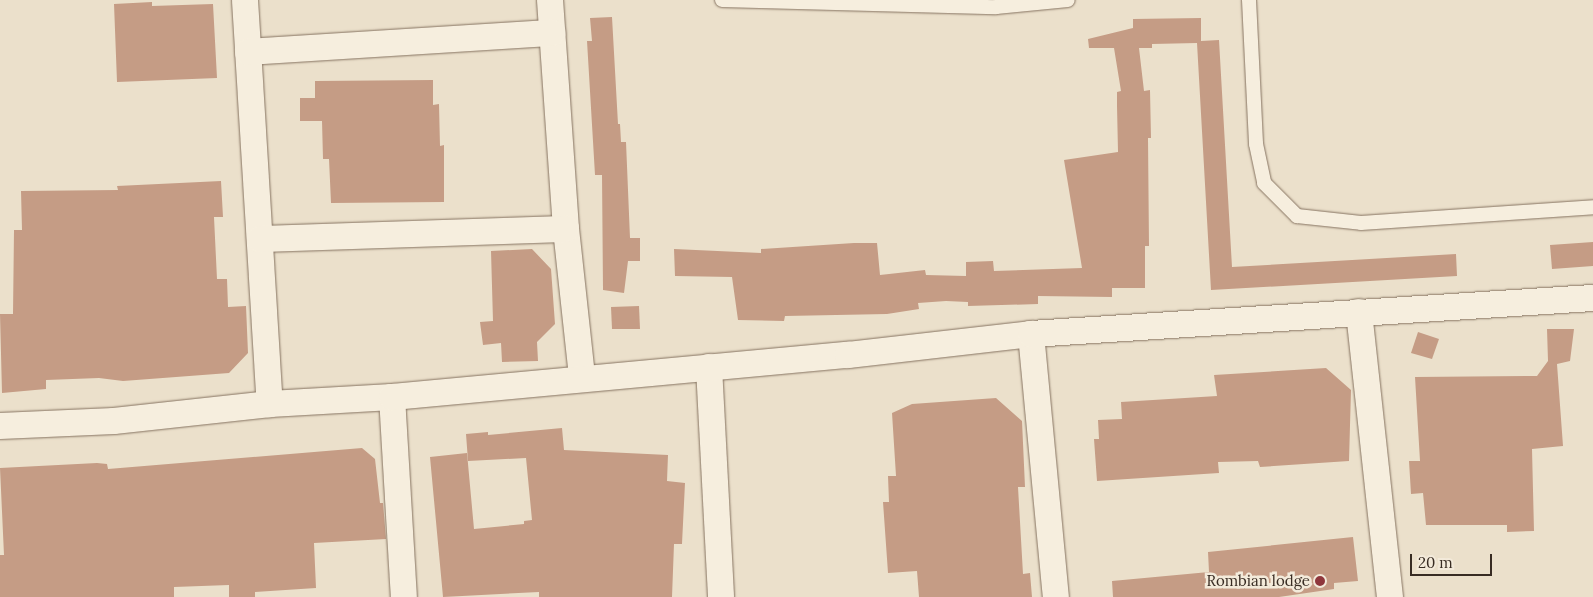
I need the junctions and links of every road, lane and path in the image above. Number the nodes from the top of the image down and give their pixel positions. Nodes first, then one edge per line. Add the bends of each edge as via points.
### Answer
1 (244, 0) edge
2 (550, 0) edge
3 (722, 0) edge
4 (1068, 0) edge
5 (1249, 0) edge
6 (552, 33) junction
7 (248, 52) junction
8 (1593, 207) edge
9 (566, 229) junction
10 (260, 239) junction
11 (1593, 298) edge
12 (1359, 312) junction
13 (1032, 334) junction
14 (709, 367) junction
15 (582, 377) junction
16 (392, 397) junction
17 (270, 404) junction
18 (0, 426) edge
19 (404, 597) edge
20 (721, 597) edge
21 (1056, 597) edge
22 (1390, 597) edge

1 - 7 street
2 - 6 street
3 - 4 lane via 996,7
5 - 8 lane via 1256,144 1264,183 1297,216 1361,223
6 - 7 street
6 - 9 street
7 - 10 street
9 - 10 street
9 - 15 street
10 - 17 street
11 - 12 street
12 - 13 street
12 - 22 street
13 - 14 street
13 - 21 street
14 - 15 street
14 - 20 street
15 - 16 street
16 - 17 street
16 - 19 street
17 - 18 street via 114,421

